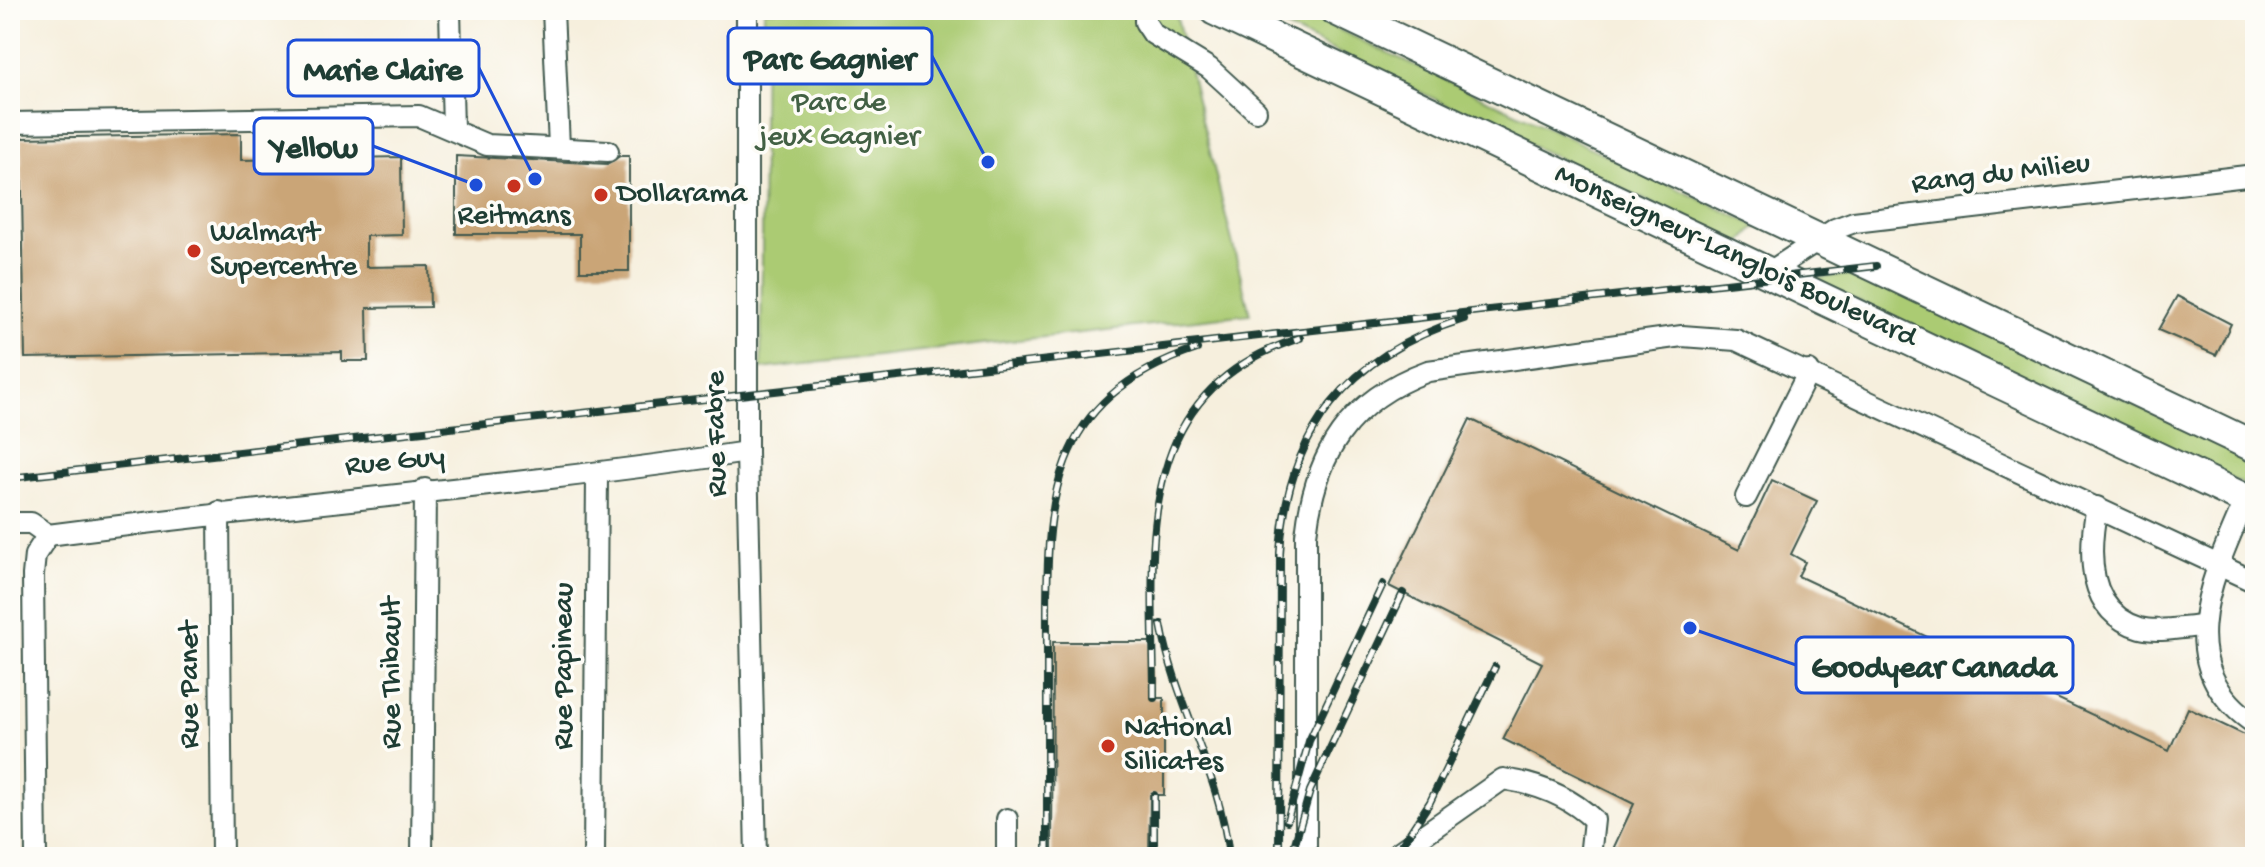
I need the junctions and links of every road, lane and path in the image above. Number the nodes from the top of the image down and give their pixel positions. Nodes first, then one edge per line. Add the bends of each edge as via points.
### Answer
1 (450, 10) edge
2 (553, 10) edge
3 (747, 10) edge
4 (1145, 10) edge
5 (1215, 10) edge
6 (1336, 10) edge
7 (1256, 111) dead end
8 (10, 123) edge
9 (453, 129) junction
10 (559, 147) junction
11 (608, 151) dead end
12 (2255, 175) edge
13 (1819, 239) junction
14 (1768, 273) junction
15 (1809, 371) junction
16 (2255, 447) edge
17 (747, 452) junction
18 (597, 475) junction
19 (425, 489) junction
20 (1746, 497) dead end
21 (2250, 502) edge
22 (2097, 507) junction
23 (219, 512) junction
24 (10, 523) edge
25 (48, 535) junction
26 (2218, 564) junction
27 (2255, 582) edge
28 (2203, 626) junction
29 (2255, 724) edge
30 (1007, 819) dead end
31 (36, 857) edge
32 (222, 857) edge
33 (422, 857) edge
34 (594, 857) edge
35 (756, 857) edge
36 (1007, 857) edge
37 (1306, 857) edge
38 (1392, 857) edge
39 (1590, 857) edge

1 - 9 street
2 - 10 street
3 - 17 street, Rue Fabre
4 - 7 street via 1147,28 1159,40 1209,68
5 - 14 highway, Monseigneur-Langlois Boulevard
6 - 13 highway, Monseigneur-Langlois Boulevard
8 - 9 street via 419,116
9 - 10 street via 487,145
10 - 11 street
12 - 13 street, Rang du Milieu via 1866,220
13 - 14 street, Rang du Milieu
13 - 16 highway, Monseigneur-Langlois Boulevard
14 - 21 highway, Monseigneur-Langlois Boulevard
15 - 20 street
15 - 22 street
15 - 37 street via 1736,340 1682,336 1428,371 1391,386 1358,409 1326,461 1308,517
17 - 18 street, Rue Guy
17 - 35 street, Rue Fabre
18 - 19 street, Rue Guy
18 - 34 street, Rue Papineau
19 - 23 street, Rue Guy
19 - 33 street, Rue Thibault
21 - 26 street
22 - 26 street
22 - 28 street via 2092,570 2099,596 2115,615 2142,628
23 - 25 street, Rue Guy
23 - 32 street, Rue Panet
24 - 25 street via 31,523
25 - 31 street via 35,555 33,575
26 - 27 street
26 - 28 street
28 - 29 street via 2201,636 2218,688
30 - 36 street
38 - 39 street via 1503,779 1531,783 1587,813 1594,820

